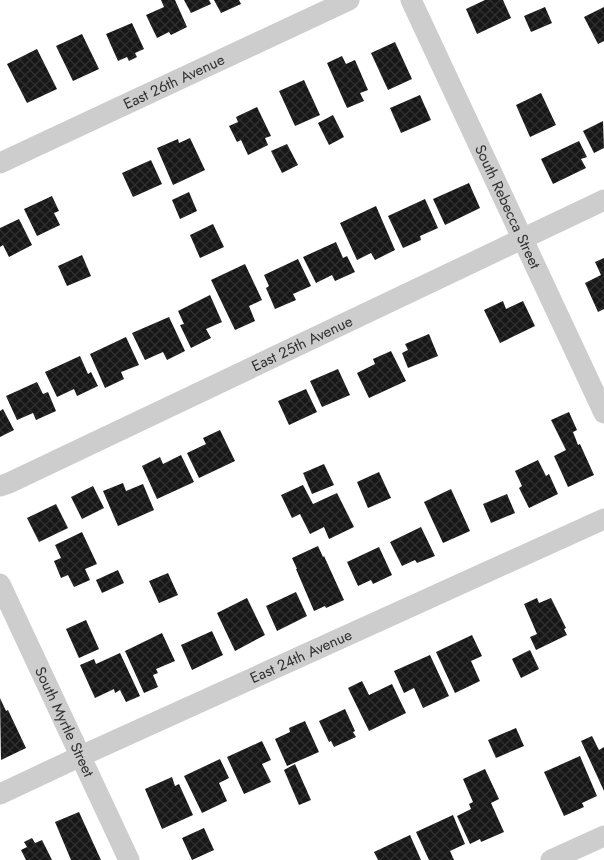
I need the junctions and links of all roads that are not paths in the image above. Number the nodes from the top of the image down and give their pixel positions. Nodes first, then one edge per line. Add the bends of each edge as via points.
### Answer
1 (349, 0) edge
2 (411, 0) edge
3 (0, 163) edge
4 (604, 200) edge
5 (523, 238) junction
6 (604, 413) edge
7 (0, 486) edge
8 (604, 519) edge
9 (0, 584) edge
10 (81, 756) junction
11 (0, 794) edge
12 (604, 836) edge
13 (129, 860) edge
14 (551, 860) edge

1 - 3 street, East 26th Avenue
2 - 5 street, South Rebecca Street
4 - 5 street, East 25th Avenue
5 - 6 street, South Rebecca Street
5 - 7 street, East 25th Avenue
8 - 10 street, East 24th Avenue
9 - 10 street, South Myrtle Street
10 - 11 street, East 24th Avenue
10 - 13 street, South Myrtle Street
12 - 14 street

